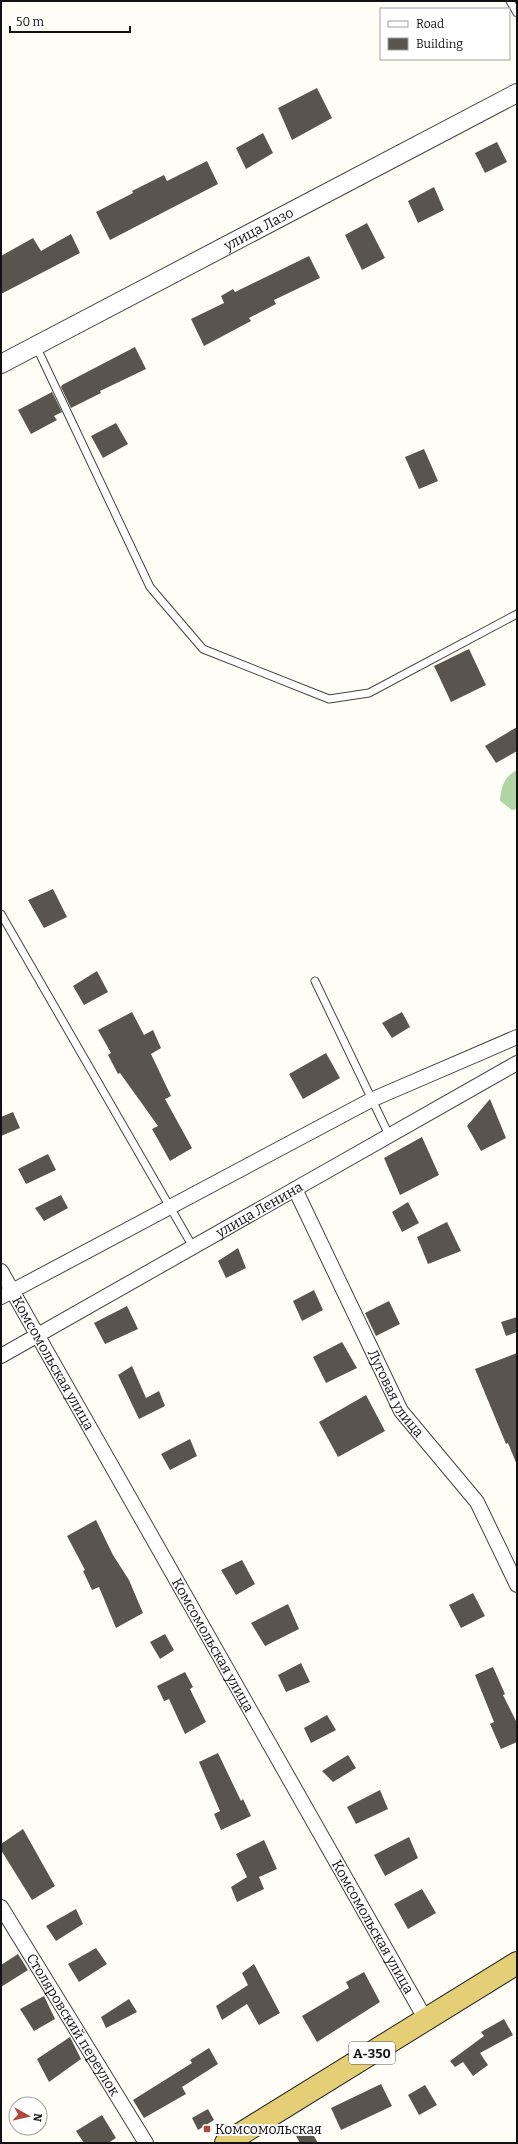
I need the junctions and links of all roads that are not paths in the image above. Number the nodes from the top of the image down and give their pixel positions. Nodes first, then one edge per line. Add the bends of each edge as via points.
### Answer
1 (510, 1) edge
2 (517, 13) edge
3 (517, 93) edge
4 (36, 346) junction
5 (1, 364) edge
6 (517, 614) edge
7 (1, 914) edge
8 (315, 981) dead end
9 (517, 1038) edge
10 (517, 1063) edge
11 (371, 1100) junction
12 (389, 1135) junction
13 (295, 1189) junction
14 (170, 1207) junction
15 (193, 1248) junction
16 (1, 1271) edge
17 (6, 1294) edge
18 (36, 1336) junction
19 (1, 1356) edge
20 (517, 1585) edge
21 (1, 1907) edge
22 (517, 1963) edge
23 (426, 2020) junction
24 (146, 2143) edge
25 (226, 2143) edge

1 - 2 lane
3 - 4 street, улица Лазо
4 - 5 street, улица Лазо
4 - 6 lane via 150,587 203,649 329,699 369,692
7 - 14 lane
8 - 11 lane
9 - 11 street
10 - 12 street, улица Ленина
11 - 12 lane
11 - 14 street
12 - 13 street, улица Ленина
13 - 15 street, улица Ленина
13 - 20 street, Луговая улица via 401,1411 477,1502
14 - 15 lane
14 - 17 street
15 - 18 street, улица Ленина
16 - 17 street, Комсомольская улица
17 - 18 street, Комсомольская улица
18 - 19 street, улица Ленина
18 - 23 street, Комсомольская улица
21 - 24 street, Столяровский переулок
22 - 23 highway, А-350
23 - 25 highway, А-350

